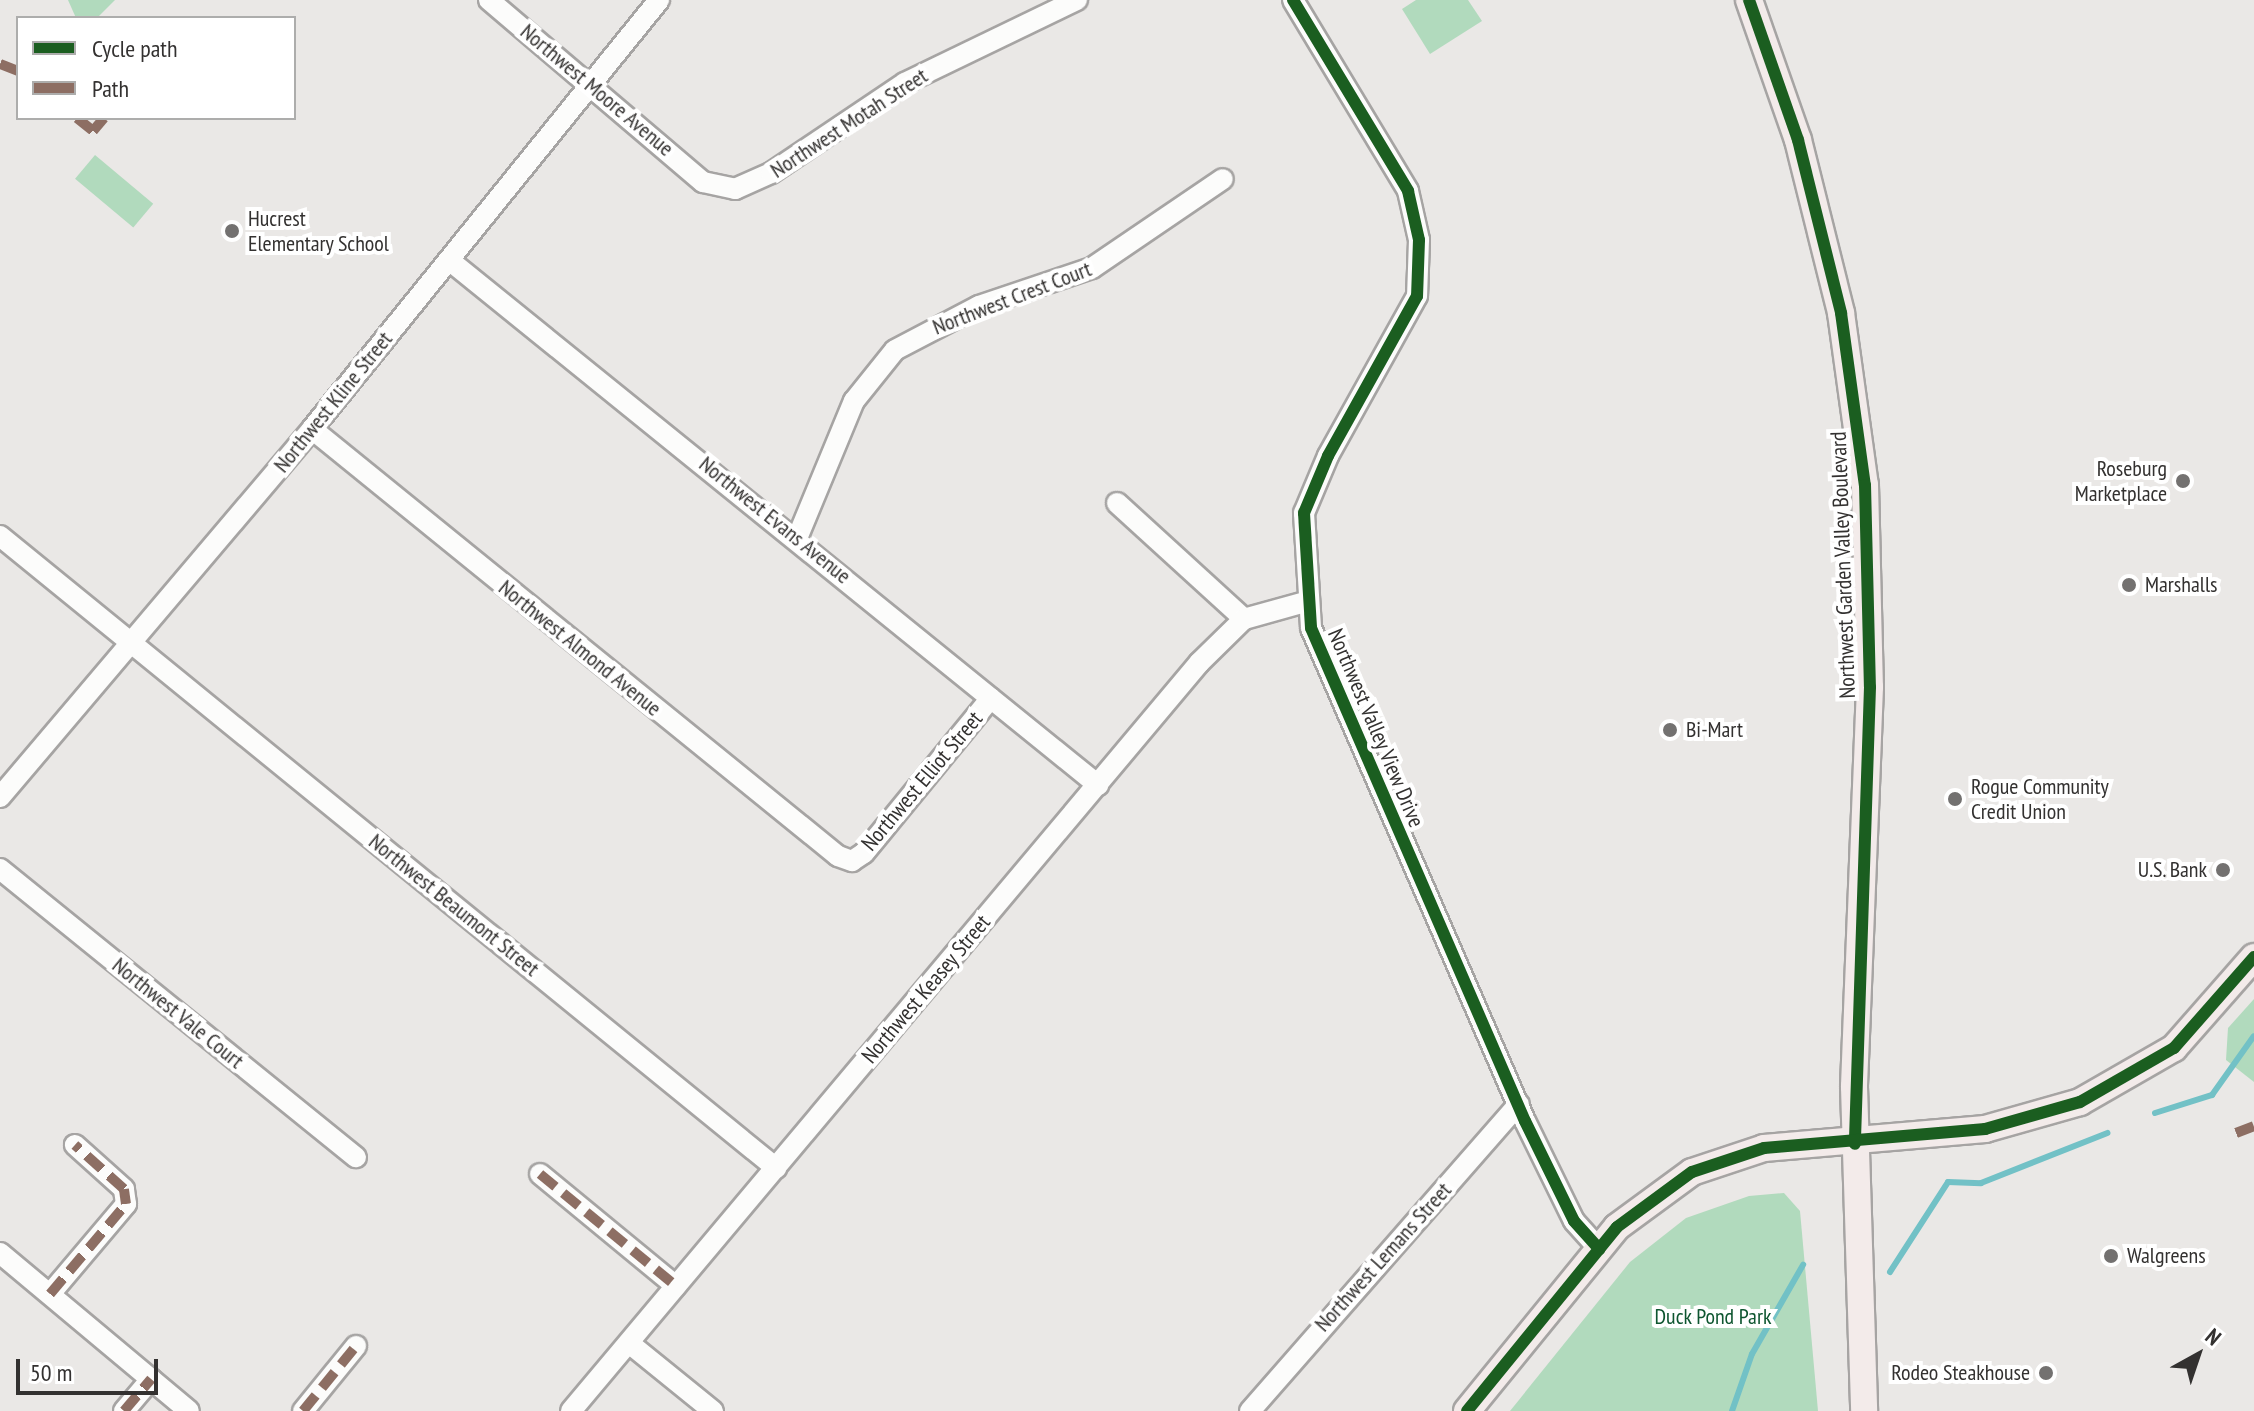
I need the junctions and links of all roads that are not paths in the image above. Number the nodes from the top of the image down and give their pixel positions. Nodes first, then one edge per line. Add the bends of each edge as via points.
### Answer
1 (489, 0) edge
2 (659, 0) edge
3 (1077, 0) edge
4 (1293, 0) edge
5 (1749, 0) edge
6 (589, 82) junction
7 (1223, 179) dead end
8 (703, 182) joint
9 (449, 260) junction
10 (312, 429) junction
11 (1117, 503) dead end
12 (0, 536) edge
13 (798, 536) junction
14 (1305, 602) junction
15 (1244, 619) junction
16 (130, 643) junction
17 (991, 698) junction
18 (1098, 785) junction
19 (0, 797) edge
20 (852, 861) joint
21 (0, 869) edge
22 (2254, 957) edge
23 (1519, 1104) junction
24 (1855, 1144) junction
25 (75, 1145) dead end
26 (356, 1157) dead end
27 (776, 1168) junction
28 (540, 1174) dead end
29 (1599, 1249) junction
30 (0, 1253) edge
31 (676, 1286) junction
32 (50, 1294) junction
33 (629, 1343) junction
34 (356, 1346) dead end
35 (151, 1379) junction
36 (124, 1411) edge
37 (189, 1411) edge
38 (303, 1411) edge
39 (571, 1411) edge
40 (713, 1411) edge
41 (1250, 1411) edge
42 (1467, 1411) edge
43 (1864, 1411) edge

1 - 6 street, Northwest Moore Avenue
2 - 6 street, Northwest Kline Street
3 - 8 street, Northwest Motah Street via 905,83 754,183 735,189
4 - 14 street, Northwest Valley View Drive via 1408,191 1419,240 1417,296 1328,456 1304,513
5 - 24 main road, Northwest Garden Valley Boulevard via 1798,140 1841,313 1865,485 1870,687
6 - 8 street, Northwest Moore Avenue
6 - 9 street, Northwest Kline Street
7 - 13 street, Northwest Crest Court via 1092,268 979,306 895,350 854,401
9 - 10 street, Northwest Kline Street
9 - 13 street, Northwest Evans Avenue
10 - 16 street, Northwest Kline Street
10 - 20 street, Northwest Almond Avenue via 826,850
11 - 15 street
12 - 16 street, Northwest Beaumont Street
13 - 17 street, Northwest Evans Avenue
14 - 15 street
14 - 23 street, Northwest Valley View Drive via 1317,647
15 - 18 street, Northwest Keasey Street
16 - 19 street, Northwest Kline Street
16 - 27 street, Northwest Beaumont Street
17 - 18 street, Northwest Evans Avenue
17 - 20 street, Northwest Elliot Street
18 - 27 street, Northwest Keasey Street
21 - 26 street, Northwest Vale Court
22 - 24 main road via 2174,1048 2109,1089 1985,1129
23 - 29 street, Northwest Valley View Drive via 1574,1221
23 - 41 street, Northwest Lemans Street
24 - 29 main road via 1764,1148 1692,1172 1639,1208
24 - 43 main road, Northwest Garden Valley Boulevard
25 - 32 street via 124,1189 126,1204
27 - 31 street, Northwest Keasey Street
28 - 31 street
29 - 42 main road
30 - 32 street
31 - 33 street, Northwest Keasey Street
32 - 35 street
33 - 39 street, Northwest Keasey Street
33 - 40 street
34 - 38 street
35 - 36 street
35 - 37 street

